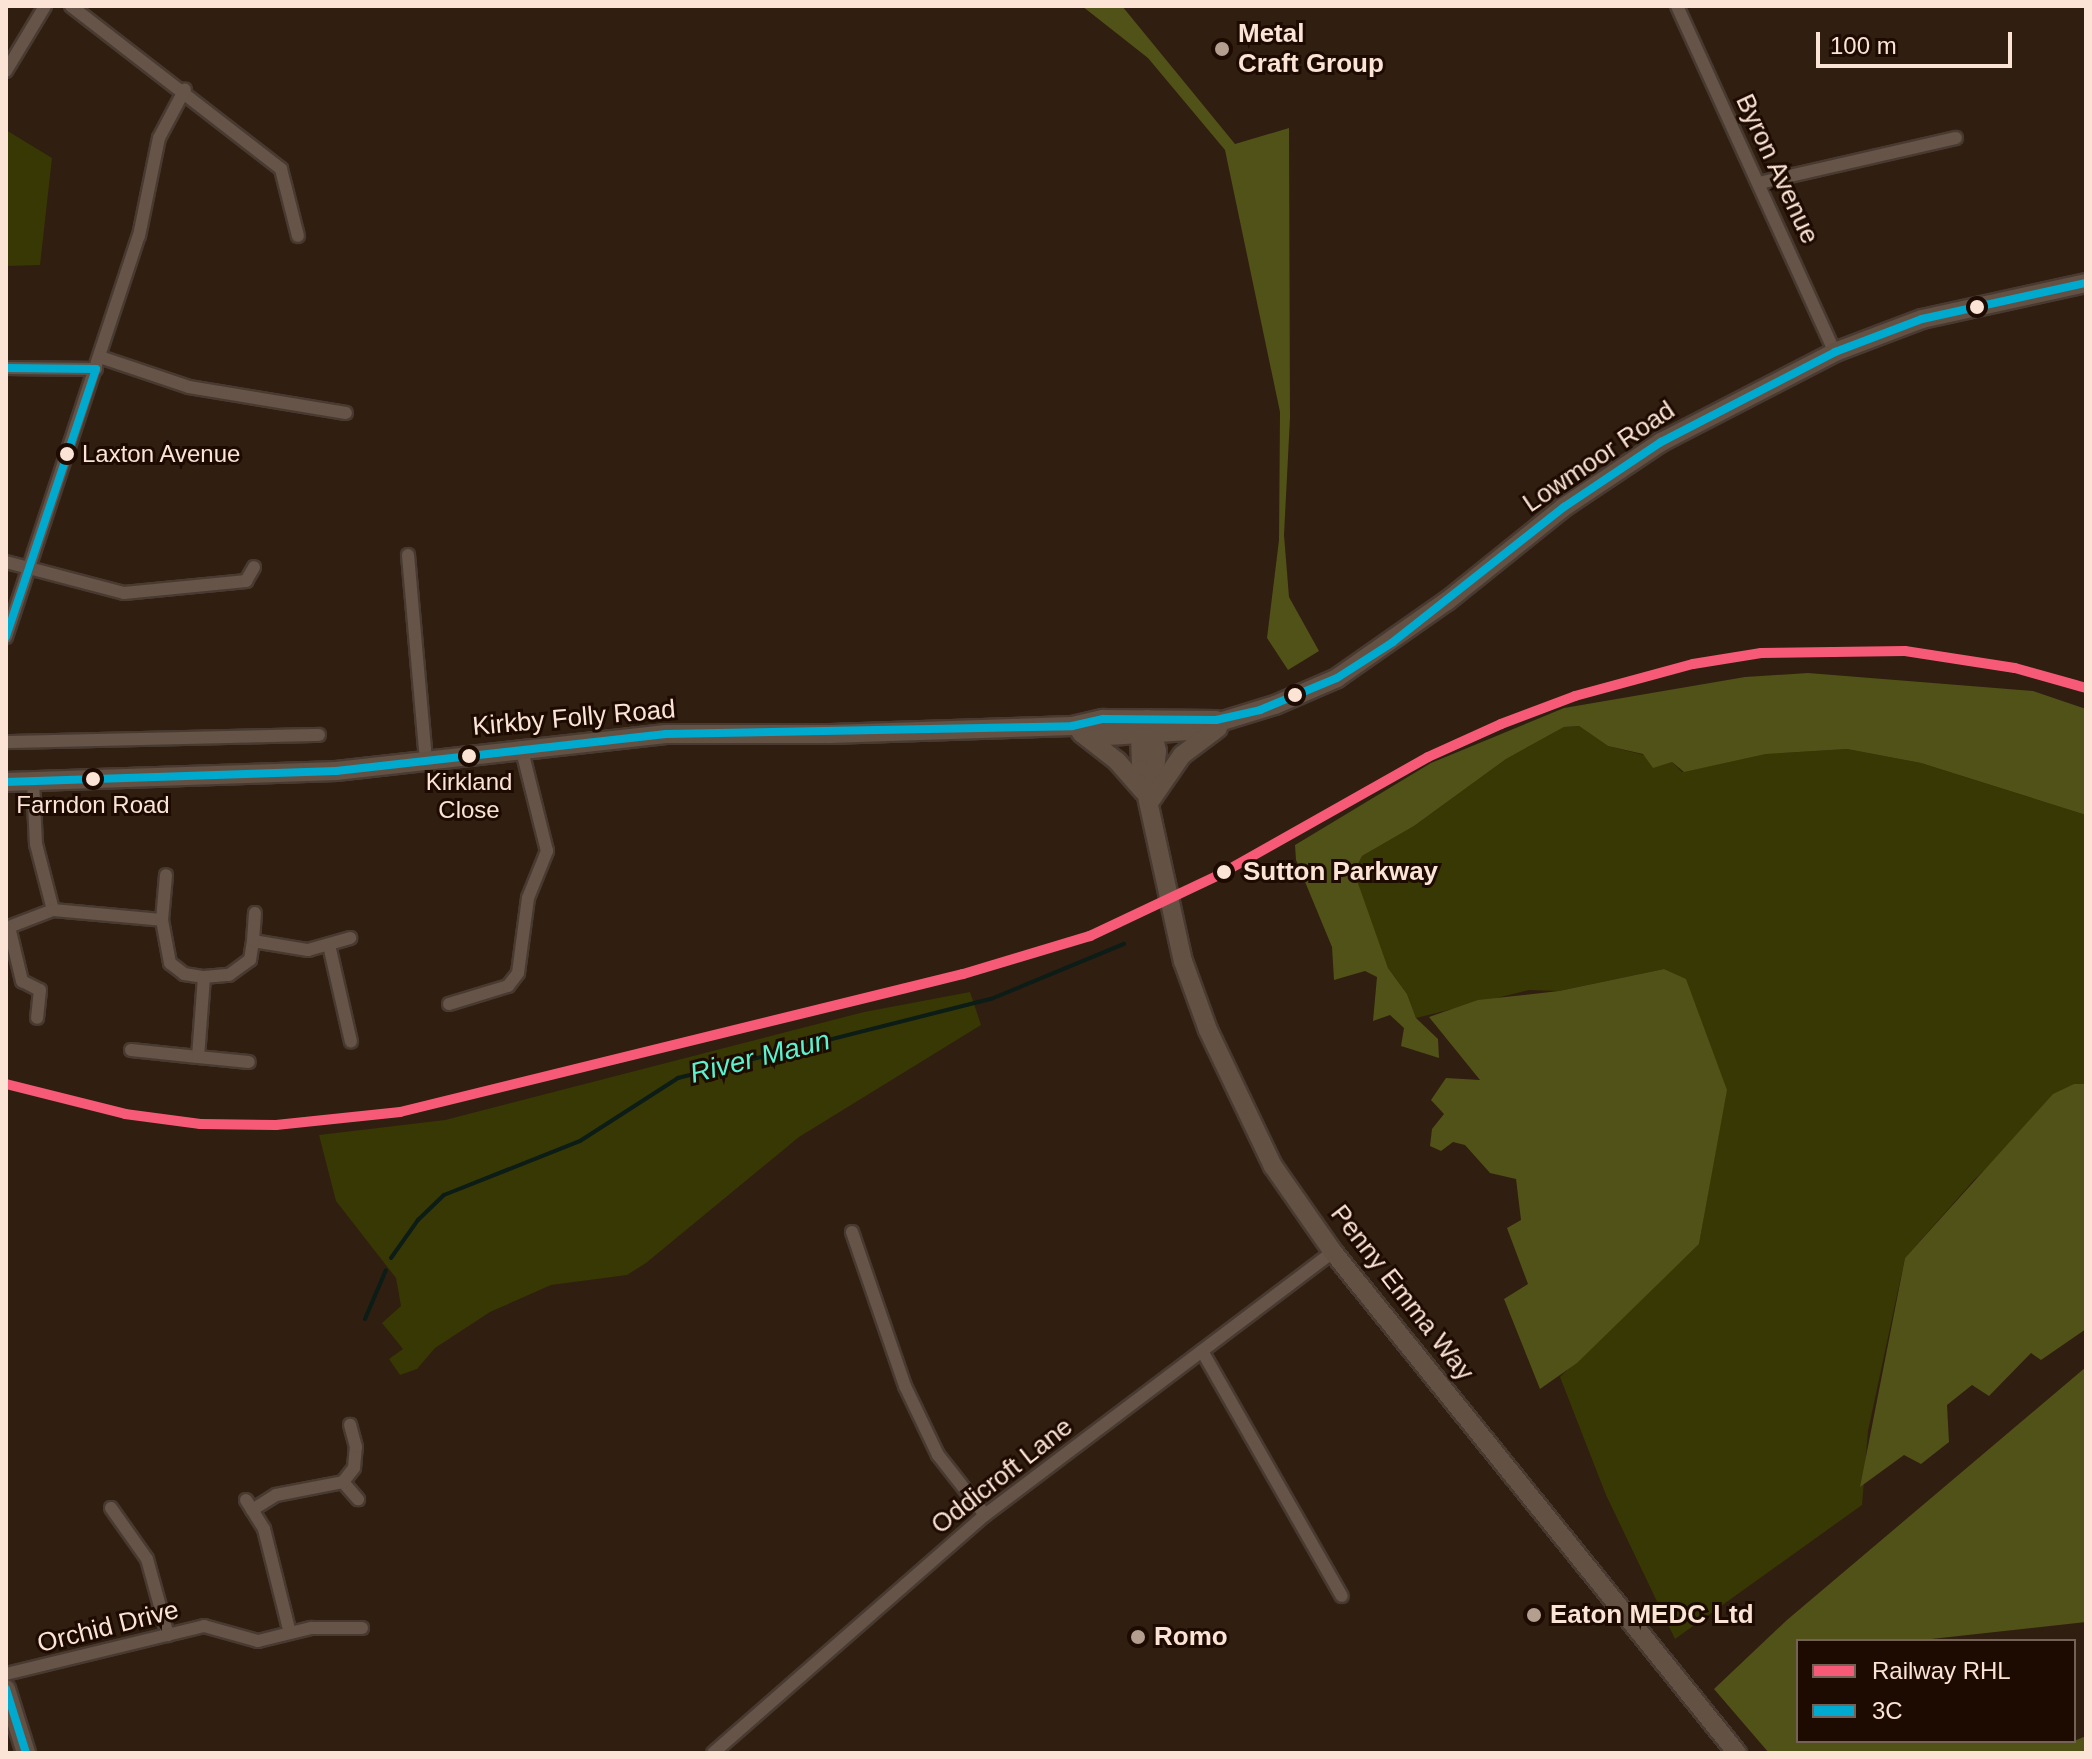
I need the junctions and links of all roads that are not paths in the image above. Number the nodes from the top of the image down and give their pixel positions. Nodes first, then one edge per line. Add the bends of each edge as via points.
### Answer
1 (45, 6) edge
2 (71, 6) edge
3 (1677, 6) edge
4 (6, 71) edge
5 (185, 89) junction
6 (1956, 138) dead end
7 (1759, 183) junction
8 (298, 236) dead end
9 (2086, 283) edge
10 (1835, 352) junction
11 (98, 363) junction
12 (6, 368) edge
13 (346, 413) dead end
14 (408, 555) dead end
15 (6, 562) edge
16 (30, 566) junction
17 (254, 567) dead end
18 (6, 637) edge
19 (1237, 715) junction
20 (1072, 726) junction
21 (1148, 730) junction
22 (319, 735) dead end
23 (6, 742) edge
24 (521, 747) junction
25 (426, 759) junction
26 (33, 781) junction
27 (6, 782) edge
28 (1151, 800) junction
29 (166, 875) dead end
30 (53, 910) junction
31 (255, 913) dead end
32 (162, 920) junction
33 (350, 938) dead end
34 (253, 941) junction
35 (329, 945) junction
36 (204, 977) junction
37 (449, 1004) dead end
38 (37, 1018) dead end
39 (351, 1042) dead end
40 (131, 1050) dead end
41 (198, 1057) junction
42 (249, 1062) dead end
43 (852, 1232) dead end
44 (1333, 1252) junction
45 (1202, 1351) junction
46 (350, 1425) dead end
47 (343, 1482) junction
48 (358, 1499) dead end
49 (111, 1508) dead end
50 (985, 1515) junction
51 (1342, 1596) dead end
52 (362, 1628) dead end
53 (290, 1633) junction
54 (168, 1635) junction
55 (6, 1674) edge
56 (6, 1689) edge
57 (26, 1753) edge
58 (713, 1753) edge
59 (1737, 1753) edge

1 - 4 street
2 - 5 street
3 - 7 street, Byron Avenue
5 - 8 street via 281,169
5 - 11 street via 159,138 139,236
6 - 7 street
7 - 10 street, Byron Avenue
9 - 10 main road, Lowmoor Road via 1922,319
10 - 19 main road, Lowmoor Road via 1661,442 1564,507 1436,609 1337,678
11 - 12 street
11 - 13 street via 189,387
11 - 16 street
14 - 25 street
15 - 16 street
16 - 17 street via 124,593 246,581
16 - 18 street
19 - 21 main road, Lowmoor Road via 1190,731
19 - 28 main road via 1182,755
20 - 21 main road, Lowmoor Road via 1108,736
20 - 24 main road, Kirkby Folly Road via 666,734
20 - 28 main road via 1117,761
21 - 28 main road, Penny Emma Way via 1141,769
22 - 23 street
24 - 25 main road, Kirkby Folly Road
24 - 37 street via 547,851 528,898 518,973 508,986
25 - 26 main road, Kirkby Folly Road via 336,771
26 - 27 main road, Kirkby Folly Road
26 - 30 street via 36,844
28 - 44 main road, Penny Emma Way via 1174,928 1208,1030 1251,1127
29 - 32 street
30 - 32 street
30 - 38 street via 9,927 22,981 40,990
31 - 34 street
32 - 36 street via 170,963 184,974
33 - 35 street
34 - 35 street via 308,950
34 - 36 street via 250,960 229,975
35 - 39 street
36 - 41 street
40 - 41 street
41 - 42 street
43 - 50 street via 905,1386 938,1455
44 - 45 street, Oddicroft Lane
44 - 59 main road, Penny Emma Way
45 - 50 street, Oddicroft Lane
45 - 51 street
46 - 47 street via 354,1468
47 - 48 street
47 - 53 street via 249,1505 264,1529
49 - 54 street via 147,1559
50 - 58 street, Oddicroft Lane
52 - 53 street, Orchid Drive
53 - 54 street, Orchid Drive via 258,1641 204,1626
54 - 55 street, Orchid Drive
56 - 57 main road

